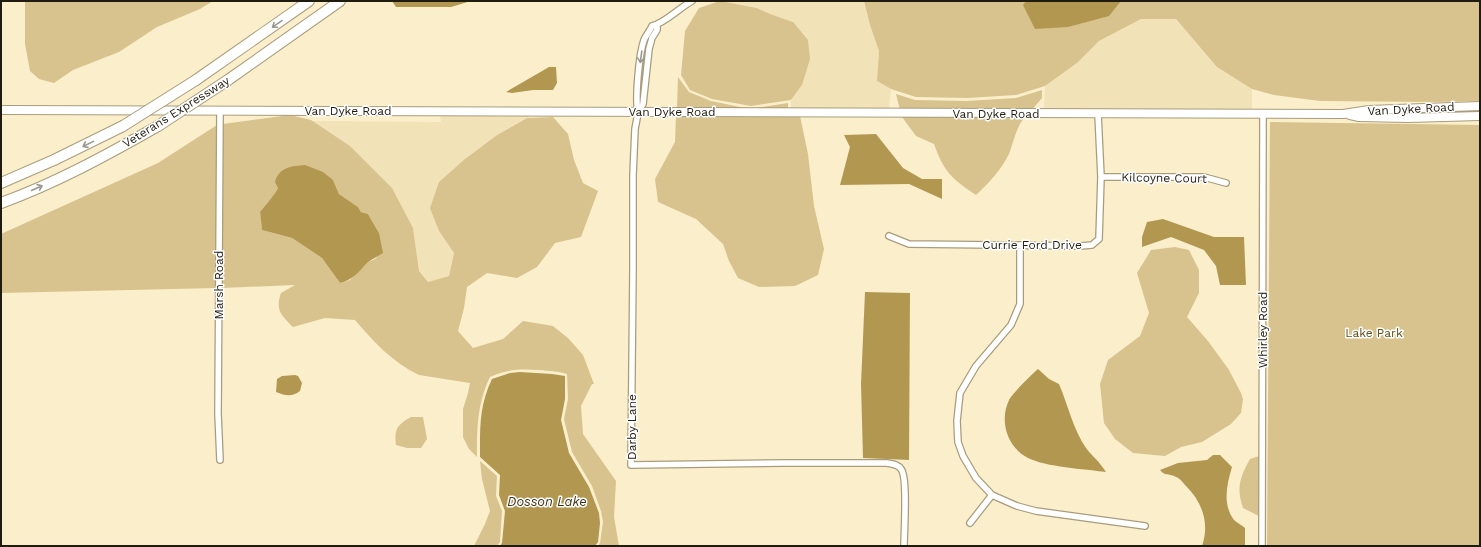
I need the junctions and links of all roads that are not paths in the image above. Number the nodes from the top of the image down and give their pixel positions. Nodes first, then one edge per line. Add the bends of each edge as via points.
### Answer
1 (309, 1) edge
2 (340, 1) edge
3 (692, 1) edge
4 (1480, 106) edge
5 (1, 110) edge
6 (220, 111) junction
7 (638, 113) junction
8 (1098, 114) junction
9 (1263, 114) junction
10 (1343, 114) junction
11 (1480, 116) edge
12 (1101, 178) junction
13 (1, 183) edge
14 (1226, 183) dead end
15 (1, 203) edge
16 (889, 236) dead end
17 (1020, 246) junction
18 (220, 460) dead end
19 (992, 494) junction
20 (970, 523) dead end
21 (1145, 526) dead end
22 (904, 546) edge
23 (1262, 546) edge

1 -> 13 highway, Veterans Expressway, bridge via 196,80 123,126
15 -> 2 highway, Veterans Expressway, bridge via 96,161 158,126
3 - 7 street via 657,25 649,49 643,104
4 - 10 main road, Van Dyke Road via 1377,110
5 - 6 main road, Van Dyke Road
6 - 7 main road, Van Dyke Road
6 - 18 street, Marsh Road
7 - 8 main road, Van Dyke Road
7 - 22 street, Darby Lane via 633,175 631,465 895,464 904,473
8 - 9 main road, Van Dyke Road
8 - 12 street, Currie Ford Drive
9 - 10 main road, Van Dyke Road
9 - 23 street, Whirley Road
10 - 11 main road, Van Dyke Road via 1387,118
12 - 14 street, Kilcoyne Court via 1204,177
12 - 17 street, Currie Ford Drive via 1098,239 1092,245
16 - 17 street, Currie Ford Drive via 909,244
17 - 19 street via 1020,304 1012,325 976,366 960,393 958,442 971,471
19 - 20 street
19 - 21 street via 1017,506 1036,511

